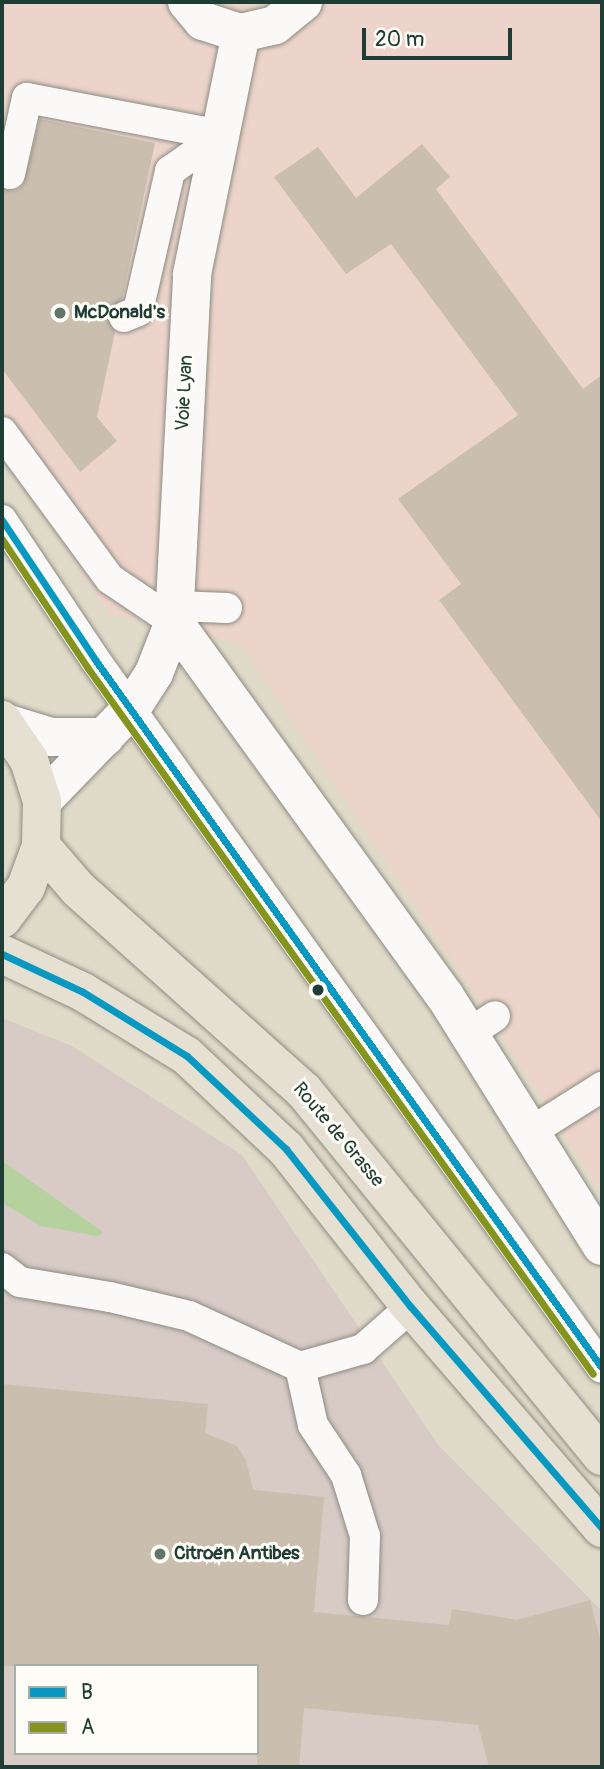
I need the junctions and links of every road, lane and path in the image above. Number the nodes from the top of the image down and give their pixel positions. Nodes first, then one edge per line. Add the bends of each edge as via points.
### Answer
1 (187, 2) edge
2 (303, 2) edge
3 (241, 33) junction
4 (220, 135) junction
5 (10, 174) dead end
6 (124, 317) dead end
7 (2, 432) edge
8 (2, 520) edge
9 (227, 608) dead end
10 (175, 614) junction
11 (131, 709) junction
12 (3, 722) edge
13 (105, 737) junction
14 (42, 801) junction
15 (41, 846) junction
16 (2, 919) edge
17 (2, 954) edge
18 (602, 1087) edge
19 (532, 1131) junction
20 (602, 1246) edge
21 (2, 1268) edge
22 (411, 1307) junction
23 (300, 1367) junction
24 (602, 1368) edge
25 (602, 1456) edge
26 (602, 1528) edge
27 (363, 1600) dead end

1 - 3 street via 203,21
2 - 3 street via 275,25
3 - 4 street, Voie Lyan
4 - 5 lane via 27,98
4 - 6 lane via 170,171 138,311
4 - 10 street, Voie Lyan via 192,274
7 - 10 lane via 110,579
8 - 11 lane
9 - 10 lane
10 - 11 street, Voie Lyan via 154,673
10 - 19 street via 202,666 283,766 366,882 483,1024
11 - 13 street, Voie Lyan
11 - 24 lane
12 - 13 street via 51,737
12 - 14 main road via 29,760
13 - 14 street, Voie Lyan
14 - 15 main road
15 - 16 main road via 26,887
15 - 25 main road, Route de Grasse via 78,889 304,1091
17 - 22 main road via 83,992 187,1056 286,1149
18 - 19 lane
19 - 20 street
21 - 23 lane via 20,1282 189,1316
22 - 23 lane via 363,1349
22 - 26 main road
23 - 27 lane via 313,1425 346,1475 365,1536

